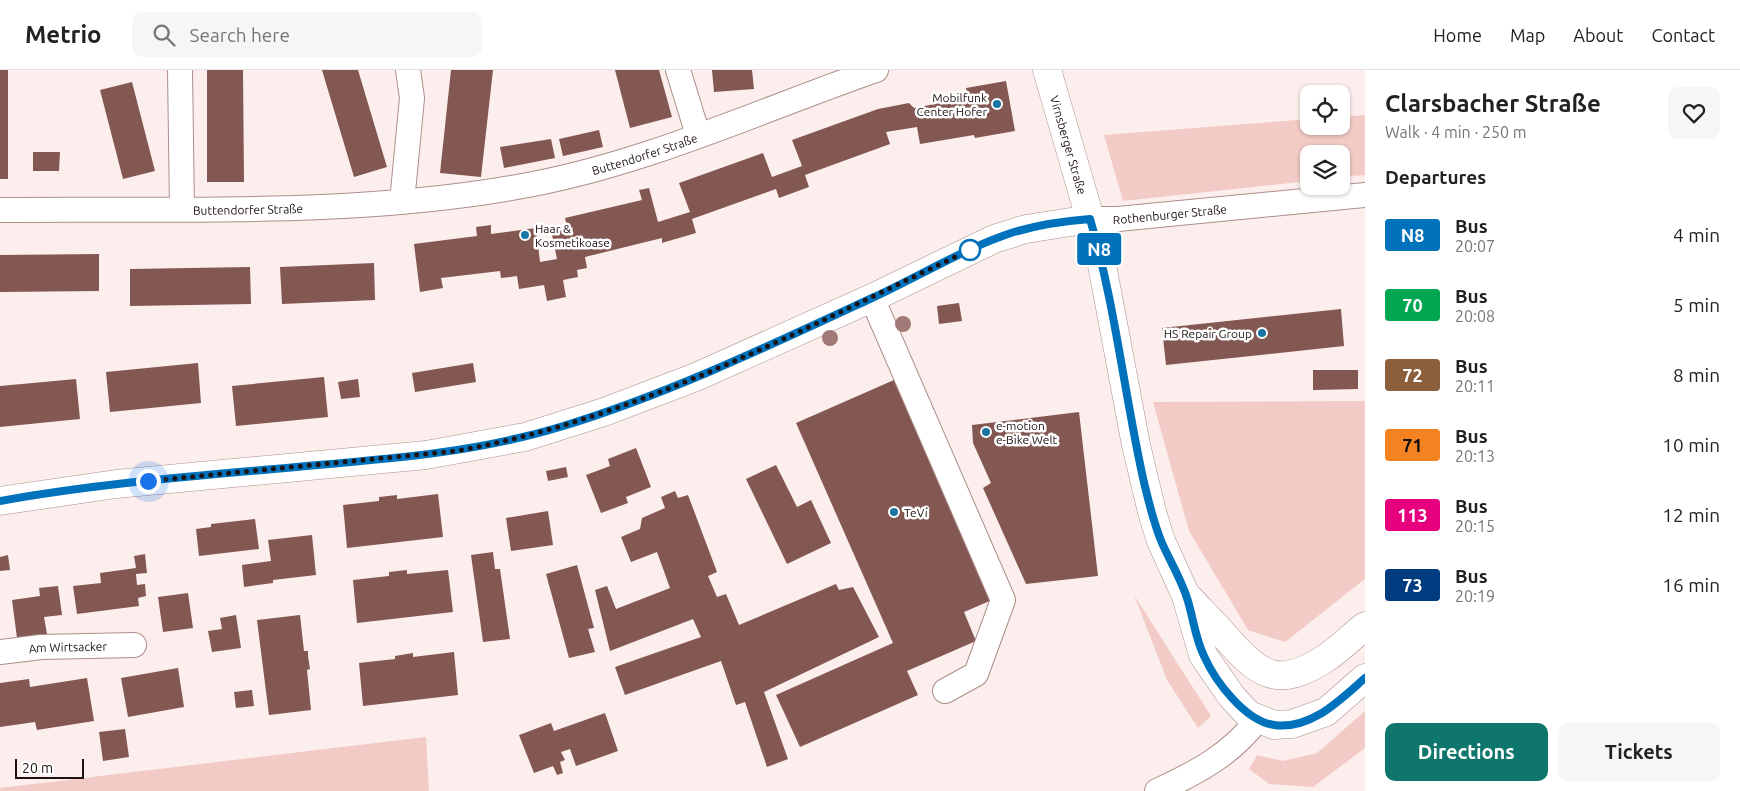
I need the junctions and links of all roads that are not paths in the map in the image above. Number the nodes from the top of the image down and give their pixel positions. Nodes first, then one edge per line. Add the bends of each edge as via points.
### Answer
1 (180, 70) edge
2 (408, 70) edge
3 (678, 70) edge
4 (876, 70) edge
5 (1047, 70) edge
6 (698, 136) junction
7 (1365, 195) edge
8 (402, 202) junction
9 (182, 208) junction
10 (0, 210) edge
11 (1090, 219) junction
12 (872, 298) junction
13 (0, 501) edge
14 (1186, 596) junction
15 (1365, 626) edge
16 (134, 645) dead end
17 (0, 652) edge
18 (1365, 678) edge
19 (945, 691) dead end
20 (1253, 718) junction
21 (1158, 791) edge

1 - 9 street, Buttendorfer Straße
2 - 8 street via 412,98
3 - 6 street
4 - 6 street, Buttendorfer Straße
5 - 11 main road, Virnsberger Straße
6 - 8 street, Buttendorfer Straße via 608,167 517,188
7 - 11 street, Rothenburger Straße
8 - 9 street, Buttendorfer Straße via 355,207
9 - 10 street, Buttendorfer Straße
11 - 12 main road, Rothenburger Straße via 1026,229 994,239
11 - 14 main road, Virnsberger Straße via 1110,300 1145,487 1161,541
12 - 13 main road, Rothenburger Straße via 654,394 525,437 426,454 116,484
12 - 19 street via 1003,600 976,674
14 - 15 main road, Virnsberger Straße via 1250,664 1263,673 1295,673 1325,659
14 - 20 main road, Virnsberger Straße via 1203,655 1232,697
16 - 17 street, Am Wirtsacker via 41,647
18 - 20 main road via 1326,712 1292,724 1274,725
20 - 21 street via 1242,740 1199,772

